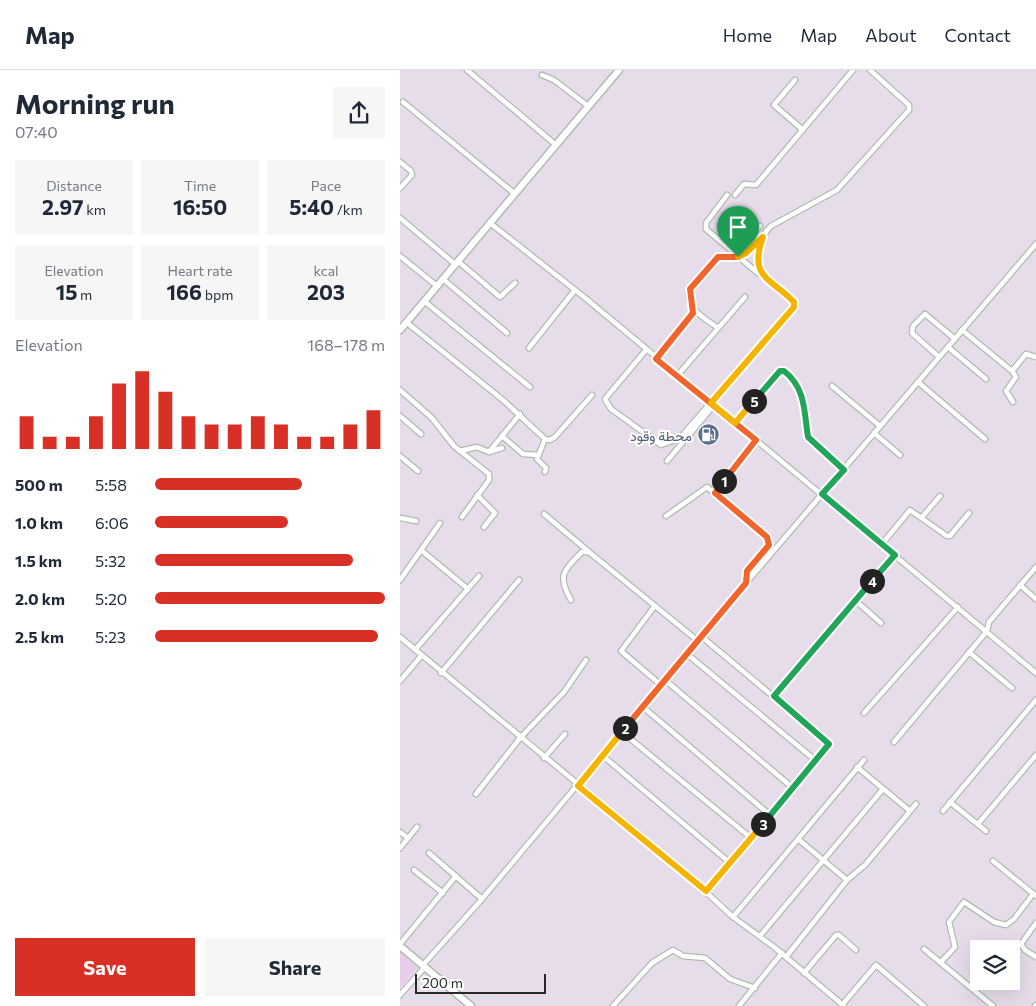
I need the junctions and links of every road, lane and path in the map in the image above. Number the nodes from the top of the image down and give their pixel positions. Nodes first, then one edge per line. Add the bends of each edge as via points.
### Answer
1 (467, 70) edge
2 (619, 70) edge
3 (853, 70) edge
4 (870, 70) edge
5 (542, 76) dead end
6 (795, 80) dead end
7 (403, 102) dead end
8 (588, 106) junction
9 (803, 130) junction
10 (556, 145) junction
11 (400, 162) edge
12 (400, 188) edge
13 (515, 194) junction
14 (735, 194) dead end
15 (726, 195) dead end
16 (400, 218) edge
17 (490, 223) junction
18 (760, 226) dead end
19 (763, 237) junction
20 (1036, 244) edge
21 (400, 256) edge
22 (737, 256) junction
23 (458, 263) junction
24 (764, 278) junction
25 (443, 279) junction
26 (515, 283) dead end
27 (437, 286) junction
28 (575, 290) junction
29 (744, 297) dead end
30 (424, 301) junction
31 (693, 309) junction
32 (406, 322) junction
33 (718, 328) junction
34 (400, 330) edge
35 (962, 330) junction
36 (507, 333) dead end
37 (955, 339) junction
38 (948, 347) junction
39 (529, 348) dead end
40 (646, 350) junction
41 (939, 357) junction
42 (1036, 357) edge
43 (656, 359) junction
44 (1012, 371) junction
45 (678, 376) junction
46 (986, 379) dead end
47 (918, 382) junction
48 (832, 386) dead end
49 (530, 387) dead end
50 (400, 390) edge
51 (592, 395) dead end
52 (1013, 402) dead end
53 (713, 404) junction
54 (520, 414) junction
55 (400, 416) edge
56 (735, 423) junction
57 (880, 426) junction
58 (874, 433) junction
59 (421, 434) dead end
60 (502, 436) junction
61 (546, 439) junction
62 (985, 439) dead end
63 (756, 440) junction
64 (502, 448) dead end
65 (460, 451) junction
66 (489, 452) junction
67 (538, 455) junction
68 (900, 455) dead end
69 (400, 456) edge
70 (667, 461) dead end
71 (844, 470) junction
72 (418, 471) dead end
73 (545, 472) dead end
74 (715, 493) junction
75 (822, 494) junction
76 (477, 495) junction
77 (940, 496) dead end
78 (969, 513) dead end
79 (544, 514) dead end
80 (666, 516) dead end
81 (462, 517) dead end
82 (922, 517) junction
83 (400, 518) edge
84 (416, 521) dead end
85 (440, 523) dead end
86 (484, 527) dead end
87 (882, 544) junction
88 (421, 550) junction
89 (589, 552) junction
90 (895, 555) junction
91 (1036, 567) edge
92 (480, 576) dead end
93 (400, 580) edge
94 (519, 580) dead end
95 (746, 583) junction
96 (1020, 585) junction
97 (468, 588) junction
98 (1036, 599) edge
99 (571, 600) dead end
100 (856, 601) junction
101 (958, 606) junction
102 (654, 607) junction
103 (881, 623) dead end
104 (986, 631) junction
105 (400, 638) edge
106 (700, 639) junction
107 (415, 650) junction
108 (969, 652) junction
109 (687, 654) junction
110 (421, 656) junction
111 (586, 660) dead end
112 (1035, 671) edge
113 (441, 673) junction
114 (665, 680) junction
115 (400, 681) edge
116 (661, 685) junction
117 (1012, 688) dead end
118 (774, 696) junction
119 (1036, 700) edge
120 (643, 707) junction
121 (864, 713) dead end
122 (622, 732) junction
123 (565, 734) dead end
124 (520, 738) junction
125 (894, 742) dead end
126 (1036, 755) edge
127 (603, 756) junction
128 (544, 758) junction
129 (815, 760) junction
130 (864, 760) dead end
131 (857, 768) junction
132 (578, 786) junction
133 (793, 788) junction
134 (883, 789) junction
135 (476, 794) dead end
136 (950, 802) junction
137 (916, 804) dead end
138 (910, 811) junction
139 (943, 811) dead end
140 (770, 815) junction
141 (978, 824) junction
142 (417, 827) dead end
143 (986, 831) dead end
144 (400, 832) edge
145 (408, 838) junction
146 (751, 838) junction
147 (798, 839) junction
148 (400, 848) edge
149 (429, 853) dead end
150 (825, 860) junction
151 (993, 861) dead end
152 (729, 862) junction
153 (414, 870) dead end
154 (456, 876) junction
155 (847, 880) junction
156 (706, 891) junction
157 (443, 893) junction
158 (1035, 895) edge
159 (482, 899) junction
160 (733, 917) junction
161 (1036, 923) edge
162 (760, 936) junction
163 (400, 945) edge
164 (924, 949) dead end
165 (856, 950) dead end
166 (782, 954) junction
167 (786, 957) junction
168 (1036, 958) edge
169 (941, 962) junction
170 (424, 966) junction
171 (804, 973) junction
172 (755, 988) junction
173 (400, 995) edge
174 (471, 1006) edge
175 (613, 1006) edge
176 (739, 1006) edge
177 (843, 1006) edge
178 (924, 1006) edge
179 (993, 1006) edge

1 - 10 street
2 - 8 main road
3 - 9 street
4 - 19 street via 910,105 909,110 837,190 771,226
5 - 8 street via 554,80
6 - 9 street via 774,105
7 - 13 street
8 - 10 main road
9 - 14 street via 756,185 744,184
10 - 13 main road
11 - 12 street via 412,175
13 - 17 main road
15 - 22 street via 706,223 706,229
16 - 23 street
17 - 23 main road
17 - 28 street
18 - 22 street
19 - 22 street via 746,253
19 - 24 street via 758,265
20 - 35 street
21 - 27 street
22 - 24 street
22 - 31 street via 714,260 690,289
23 - 25 main road
23 - 26 street via 500,297
24 - 53 street via 793,301 794,307
25 - 27 main road
25 - 36 street
27 - 30 main road
28 - 39 street
28 - 40 street
29 - 33 street
30 - 32 main road
30 - 49 street
31 - 33 street
31 - 43 street
32 - 34 main road
32 - 54 street
33 - 45 street
35 - 37 street
35 - 44 street
37 - 38 street
37 - 41 street via 925,314 912,326 912,332
38 - 41 street
38 - 46 street
40 - 43 street
40 - 53 street via 605,398 611,409 660,445 680,438
41 - 47 street
42 - 44 street via 1026,354
43 - 45 street
44 - 52 street via 1016,376 1006,391
45 - 53 street
47 - 57 street
47 - 62 street
48 - 57 street
50 - 65 street via 432,418 447,440
51 - 61 street via 555,437
53 - 56 street
53 - 70 street
54 - 60 street
54 - 61 street
55 - 59 street
56 - 63 street
56 - 71 street via 784,371 794,380 805,404 808,437
57 - 58 street
58 - 68 street
58 - 71 street
60 - 66 street
60 - 67 street via 523,454
61 - 67 street
63 - 74 street
63 - 75 street
64 - 66 street
65 - 66 street via 478,447
65 - 76 street via 488,474 489,480
67 - 73 street
69 - 72 street
71 - 75 street
74 - 80 street via 706,486
74 - 95 street via 769,539 768,548 746,573
75 - 87 street
75 - 95 street
76 - 81 street
76 - 86 street via 495,513
77 - 82 street
78 - 82 street via 948,536
79 - 89 street
82 - 87 street via 910,510
83 - 84 street
85 - 88 street
87 - 90 street
88 - 93 street
88 - 97 street
89 - 99 street via 582,552 562,579
89 - 102 street
90 - 100 street
90 - 101 street
91 - 96 street
92 - 97 street
94 - 113 street
95 - 106 street
96 - 98 street
96 - 104 street via 987,625
97 - 107 street
100 - 103 street
100 - 118 street
101 - 104 street
101 - 121 street
102 - 106 street
102 - 116 street via 621,650
104 - 108 street
104 - 112 street
105 - 107 street
106 - 109 street
106 - 118 street
107 - 110 street
108 - 117 street
108 - 125 street
109 - 114 street
109 - 129 street
110 - 113 street
110 - 115 street
111 - 124 street via 564,692
113 - 124 street
114 - 116 street
114 - 133 street
116 - 120 street
118 - 129 street via 828,741 828,746
119 - 136 street
120 - 122 street
120 - 140 street
122 - 127 street
122 - 146 street
123 - 128 street
124 - 128 street
124 - 135 street
126 - 141 street
127 - 132 street
127 - 152 street
128 - 132 street
129 - 133 street
130 - 131 street
131 - 134 street
131 - 147 street
132 - 156 street
132 - 159 street
133 - 140 street
134 - 138 street
134 - 150 street
136 - 139 street
136 - 141 street
137 - 138 street
138 - 155 street via 865,865
140 - 146 street
141 - 143 street
142 - 145 street
144 - 145 street
145 - 148 street
146 - 152 street
147 - 150 street
147 - 160 street
149 - 154 street
150 - 155 street
150 - 162 street
151 - 158 street
152 - 156 street
153 - 157 street
154 - 157 street
154 - 159 street
155 - 167 street
156 - 160 street
157 - 163 street
158 - 169 street via 1006,925 994,922 964,902 949,922 955,947
159 - 170 street
160 - 162 street
161 - 168 street via 1022,944
162 - 166 street
163 - 170 main road
164 - 169 street
165 - 171 street via 836,935
166 - 167 street
166 - 172 street
167 - 171 street
169 - 179 street
170 - 173 street
170 - 174 main road
171 - 177 street
172 - 175 street via 730,979 704,958 683,956 673,950 652,963
172 - 176 street
177 - 178 street via 876,965

